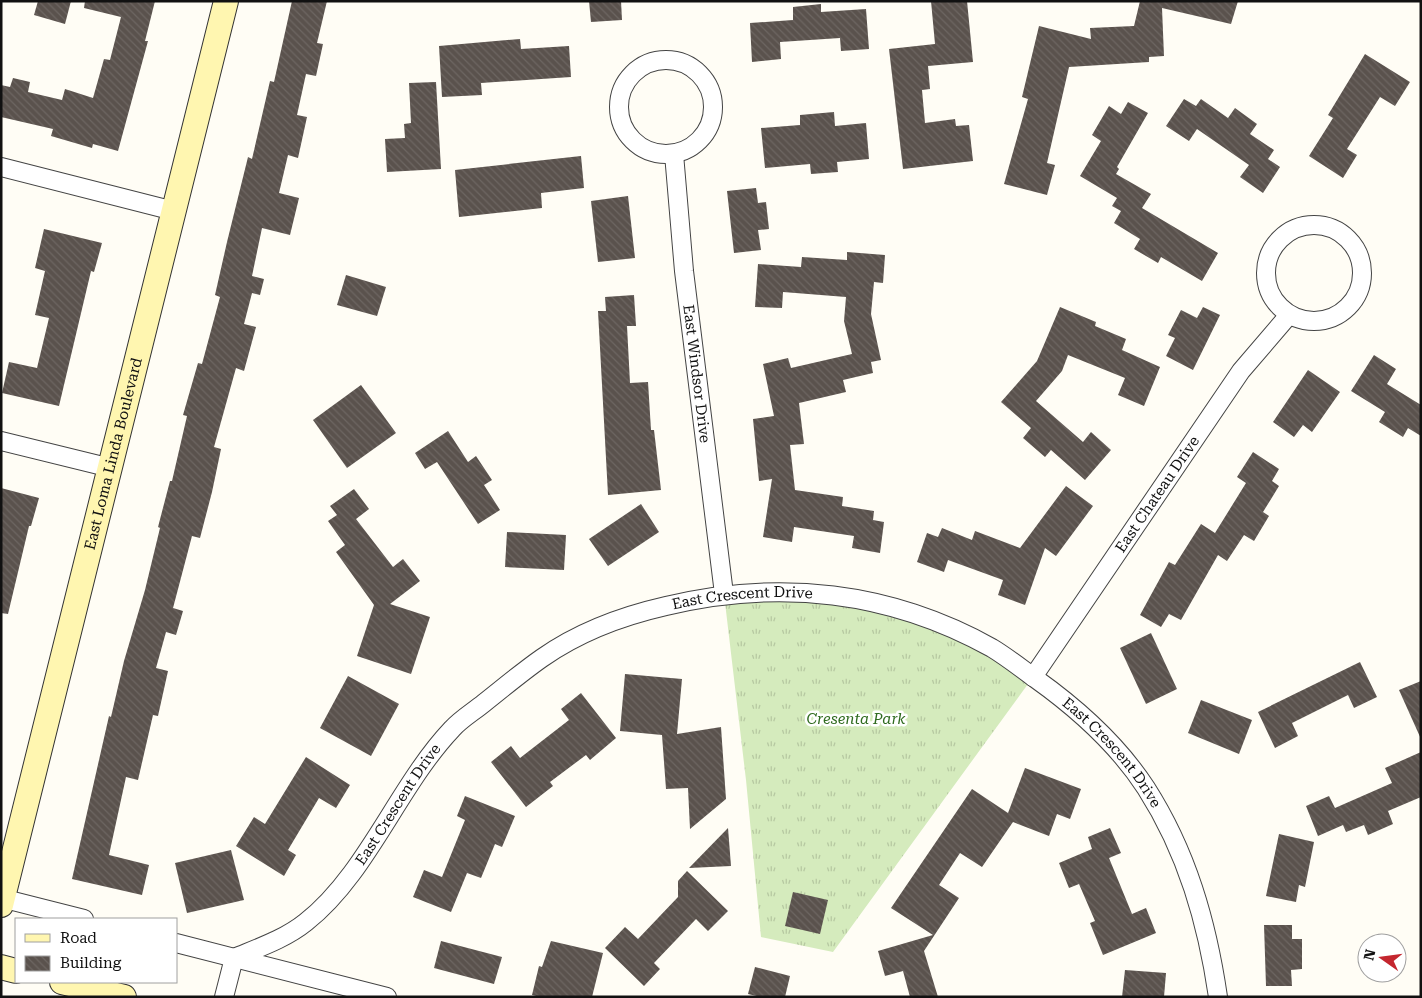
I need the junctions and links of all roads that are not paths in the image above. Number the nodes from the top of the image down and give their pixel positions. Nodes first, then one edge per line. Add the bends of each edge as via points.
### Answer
1 (226, 1) edge
2 (674, 154) junction
3 (1, 168) edge
4 (174, 211) junction
5 (1289, 315) junction
6 (1, 441) edge
7 (111, 468) junction
8 (724, 594) junction
9 (1033, 677) junction
10 (2, 901) edge
11 (79, 918) edge
12 (178, 944) edge
13 (234, 958) junction
14 (1, 967) edge
15 (15, 970) edge
16 (66, 983) edge
17 (124, 997) edge
18 (224, 997) edge
19 (387, 997) edge
20 (1218, 997) edge

1 - 4 street, East Loma Linda Boulevard
2 - 2 street via 700,140 709,127 712,97 696,71 684,64 656,62 642,67 623,89 620,117 625,131 640,146 660,154
2 - 8 street, East Windsor Drive via 684,271
3 - 4 street
4 - 7 street, East Loma Linda Boulevard
5 - 5 street via 1319,321 1341,312 1357,295 1362,280 1362,264 1348,238 1336,230 1308,224 1294,228 1272,249 1266,263 1269,292
5 - 9 street, East Chateau Drive via 1241,371
6 - 7 street
7 - 10 street, East Loma Linda Boulevard
8 - 9 street, East Crescent Drive via 815,592 886,605 962,633 994,649
8 - 13 street, East Crescent Drive via 633,614 587,632 546,655 453,728 337,891 306,922 274,942
9 - 20 street, East Crescent Drive via 1086,718 1145,787 1183,858 1199,903
10 - 11 street
12 - 13 street
13 - 18 street
13 - 19 street
14 - 15 street
16 - 17 street

